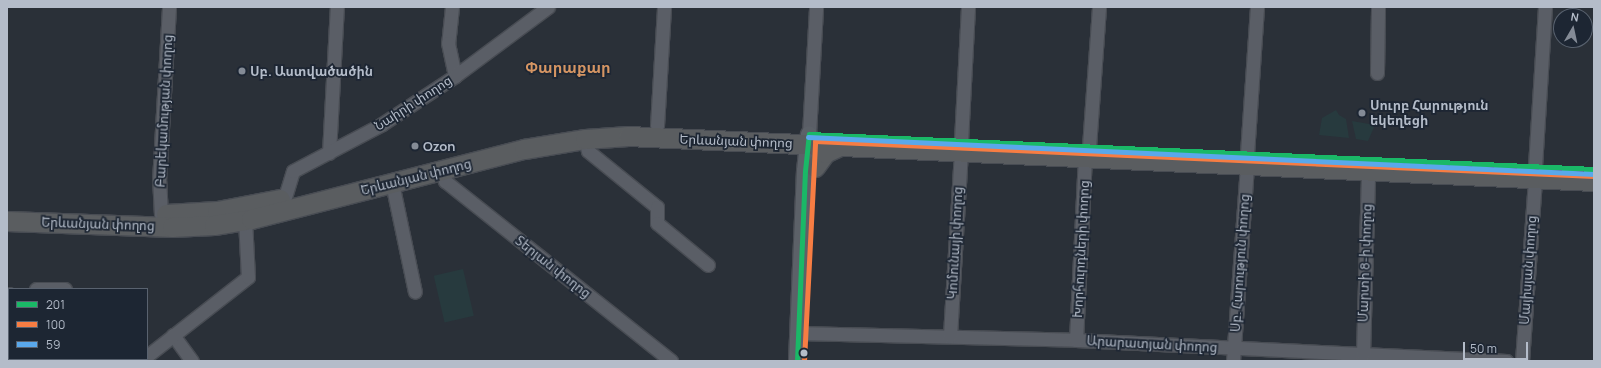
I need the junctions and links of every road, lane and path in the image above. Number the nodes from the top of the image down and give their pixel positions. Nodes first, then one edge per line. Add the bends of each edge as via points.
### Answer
1 (169, 7) edge
2 (337, 7) edge
3 (452, 7) edge
4 (548, 7) edge
5 (664, 7) edge
6 (816, 7) edge
7 (968, 7) edge
8 (1099, 7) edge
9 (1257, 7) edge
10 (1378, 7) edge
11 (1545, 7) edge
12 (1377, 73) dead end
13 (455, 76) junction
14 (657, 126) junction
15 (812, 136) junction
16 (585, 139) junction
17 (842, 145) junction
18 (961, 146) junction
19 (329, 152) junction
20 (1087, 152) junction
21 (1247, 159) junction
22 (815, 167) junction
23 (1594, 169) edge
24 (441, 170) junction
25 (1368, 171) junction
26 (1535, 172) junction
27 (1594, 181) edge
28 (392, 183) junction
29 (285, 198) junction
30 (7, 210) edge
31 (161, 215) junction
32 (245, 220) junction
33 (7, 221) edge
34 (708, 265) dead end
35 (415, 292) dead end
36 (803, 333) junction
37 (173, 336) junction
38 (950, 336) junction
39 (1076, 340) junction
40 (148, 355) edge
41 (1233, 355) edge
42 (1363, 355) junction
43 (192, 361) edge
44 (671, 361) edge
45 (797, 361) edge
46 (807, 361) edge
47 (1506, 361) edge
48 (1522, 361) edge

1 - 31 street, Բարեկամության փողոց via 159,180
2 - 19 street
3 - 13 street via 448,43
4 - 13 street, Նաիրի փողոց
5 - 14 street
6 - 15 street
7 - 18 street, Կոմունայի փողոց
8 - 20 street, Խորհուրդների փողոց
9 - 21 street, Սբ. Հարություն փողոց
10 - 12 street
11 - 26 street, Մայիսյան փողոց
13 - 19 street, Նաիրի փողոց via 382,124
14 - 15 highway, Երևանյան փողոց
14 - 29 highway, Երևանյան փողոց via 611,125 539,134
15 - 16 highway, Երևանյան փողոց via 628,136
15 - 17 highway, Երևանյան փողոց
15 - 18 highway, Երևանյան փողոց
15 - 22 main road
15 - 36 main road
16 - 24 highway, Երևանյան փողոց via 524,148
16 - 34 street via 588,151 657,207 657,223
17 - 18 highway, Երևանյան փողոց
17 - 22 highway via 825,153
18 - 20 highway, Երևանյան փողոց
18 - 38 street, Կոմունայի փողոց
19 - 29 street, Նաիրի փողոց via 291,173
20 - 21 highway, Երևանյան փողոց
20 - 39 street, Խորհուրդների փողոց
21 - 25 highway, Երևանյան փողոց
21 - 26 highway, Երևանյան փողոց
21 - 41 street, Սբ. Հարություն փողոց
22 - 36 main road
23 - 26 highway, Երևանյան փողոց
24 - 28 highway, Երևանյան փողոց
24 - 44 street, Տերյան փողոց via 444,181
25 - 26 highway, Երևանյան փողոց
25 - 42 street, Մարտի 8-ի փողոց
26 - 27 highway, Երևանյան փողոց
26 - 48 street, Մայիսյան փողոց
28 - 32 highway, Երևանյան փողոց
28 - 35 street
29 - 31 highway, Երևանյան փողոց via 217,211
30 - 31 highway, Երևանյան փողոց
32 - 33 highway, Երևանյան փողոց via 172,227
32 - 37 street via 248,277
36 - 38 street, Արարատյան փողոց
36 - 45 main road
36 - 46 main road
37 - 40 street
37 - 43 street
38 - 39 street, Արարատյան փողոց
39 - 41 street, Արարատյան փողոց
41 - 42 street, Արարատյան փողոց
42 - 47 street, Արարատյան փողոց

